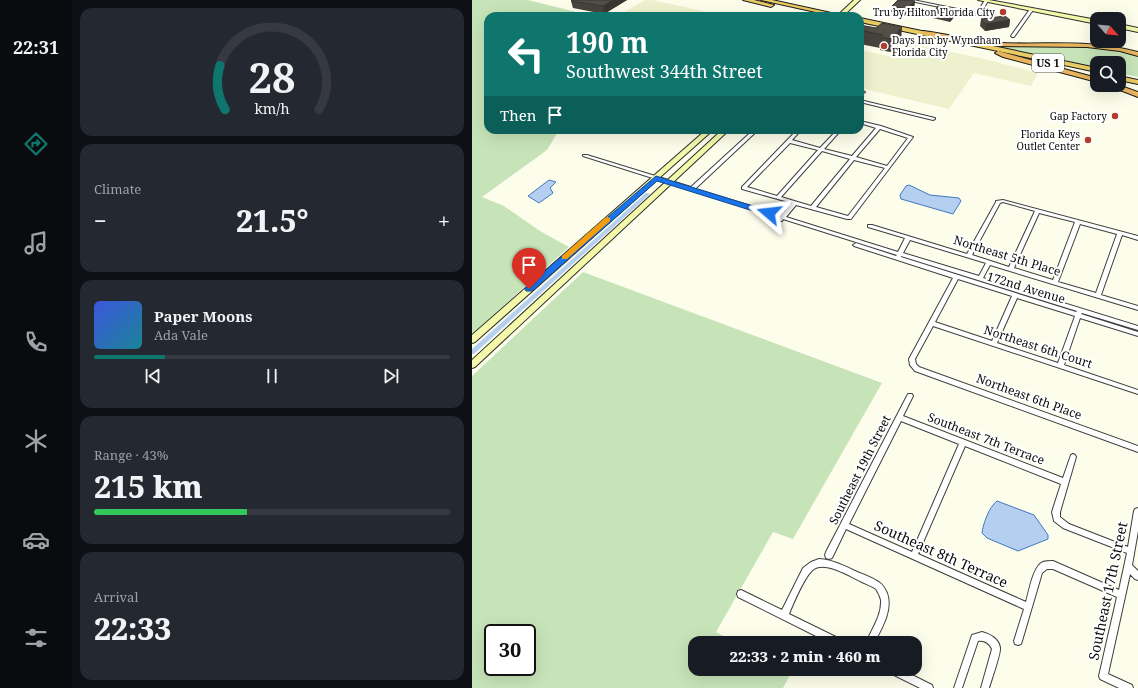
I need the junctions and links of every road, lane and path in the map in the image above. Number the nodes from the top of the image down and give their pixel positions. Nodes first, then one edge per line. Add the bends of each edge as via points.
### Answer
1 (746, 0) edge
2 (764, 0) edge
3 (908, 0) edge
4 (932, 0) edge
5 (985, 2) edge
6 (859, 3) edge
7 (928, 4) junction
8 (1031, 10) junction
9 (803, 12) edge
10 (822, 12) edge
11 (847, 12) edge
12 (851, 12) edge
13 (864, 21) edge
14 (1090, 21) edge
15 (864, 25) edge
16 (1126, 27) edge
17 (1138, 30) edge
18 (923, 33) junction
19 (1013, 36) dead end
20 (998, 53) junction
21 (1138, 54) edge
22 (1090, 69) edge
23 (1090, 72) edge
24 (1126, 75) edge
25 (1090, 78) edge
26 (1138, 78) edge
27 (1126, 79) edge
28 (1138, 82) edge
29 (1126, 91) edge
30 (1138, 95) edge
31 (864, 102) edge
32 (933, 119) dead end
33 (864, 123) edge
34 (879, 127) junction
35 (706, 134) edge
36 (722, 134) edge
37 (752, 134) edge
38 (795, 134) edge
39 (835, 134) edge
40 (789, 141) junction
41 (821, 149) junction
42 (585, 156) dead end
43 (854, 158) junction
44 (887, 168) junction
45 (656, 178) junction
46 (668, 183) junction
47 (692, 189) junction
48 (778, 198) junction
49 (795, 203) junction
50 (812, 208) junction
51 (1038, 210) junction
52 (781, 219) junction
53 (1078, 222) junction
54 (870, 226) dead end
55 (1120, 233) junction
56 (908, 238) junction
57 (1138, 238) edge
58 (898, 256) junction
59 (969, 256) junction
60 (908, 259) junction
61 (989, 262) junction
62 (1011, 268) junction
63 (956, 277) junction
64 (980, 279) junction
65 (1055, 282) junction
66 (1098, 295) junction
67 (1015, 296) junction
68 (1138, 308) edge
69 (1079, 313) junction
70 (931, 323) junction
71 (1138, 328) edge
72 (1138, 334) edge
73 (472, 340) edge
74 (994, 344) junction
75 (472, 365) edge
76 (1060, 366) junction
77 (1138, 392) edge
78 (910, 396) dead end
79 (900, 418) junction
80 (963, 442) junction
81 (1138, 449) edge
82 (1072, 457) dead end
83 (1065, 482) junction
84 (1138, 511) edge
85 (844, 525) junction
86 (1130, 551) junction
87 (829, 555) dead end
88 (914, 556) junction
89 (1128, 566) junction
90 (1138, 576) edge
91 (1125, 580) junction
92 (1138, 580) edge
93 (741, 594) dead end
94 (1121, 595) junction
95 (1028, 607) junction
96 (784, 615) junction
97 (825, 636) edge
98 (873, 636) edge
99 (1018, 641) dead end
100 (905, 676) edge
101 (929, 688) edge
102 (958, 688) edge
103 (985, 688) edge
104 (1129, 688) edge

1 - 9 highway
2 - 10 highway
3 - 7 street
4 - 7 street
5 - 7 street via 978,14
5 - 8 main road
6 - 11 main road
6 - 12 main road
8 - 14 main road
8 - 19 street
13 - 18 highway, US 1
15 - 20 highway, US 1
16 - 17 main road
18 - 21 highway via 999,45 1091,44
18 - 22 highway, US 1
20 - 23 highway, US 1
20 - 25 highway
24 - 26 highway
27 - 28 highway
29 - 30 highway
31 - 32 street
33 - 34 street
34 - 43 street
34 - 44 street via 911,137
35 - 45 main road
36 - 46 main road
37 - 47 street
38 - 40 street
39 - 41 street
40 - 41 street
40 - 48 street via 744,188
41 - 43 street
41 - 48 street
42 - 45 street
43 - 44 street
43 - 50 street
44 - 50 street via 849,218
45 - 46 street
45 - 73 main road
46 - 47 street
46 - 52 street via 674,188
46 - 75 main road
47 - 52 street
48 - 49 street
49 - 50 street
49 - 52 street
51 - 53 street
51 - 59 street via 998,202
51 - 62 street
52 - 58 street
53 - 55 street
53 - 65 street
54 - 56 street, Northeast 5th Place
55 - 57 street
55 - 66 street
56 - 58 street
56 - 59 street, Northeast 5th Place
58 - 60 street
59 - 61 street, Northeast 5th Place
60 - 63 street, 172nd Avenue
60 - 64 street, 172nd Avenue
61 - 62 street, Northeast 5th Place
61 - 64 street
62 - 65 street, Northeast 5th Place
63 - 67 street, 172nd Avenue
63 - 70 street
64 - 69 street, 172nd Avenue
65 - 66 street, Northeast 5th Place
66 - 68 street, Northeast 5th Place
67 - 69 street, 172nd Avenue
67 - 74 street
69 - 71 street, 172nd Avenue
69 - 72 street, 172nd Avenue
69 - 76 street
70 - 74 street, Northeast 6th Court
70 - 81 street, Northeast 6th Place via 912,359 913,365 917,368
74 - 76 street, Northeast 6th Court
76 - 77 street, Northeast 6th Court
78 - 79 street, Southeast 19th Street
79 - 80 street, Southeast 7th Terrace
79 - 85 street, Southeast 19th Street
80 - 83 street, Southeast 7th Terrace
80 - 88 street
82 - 83 street
83 - 86 street via 1056,513 1057,519 1066,526
84 - 86 street, Southeast 17th Street
85 - 87 street, Southeast 19th Street
85 - 88 street, Southeast 8th Terrace
86 - 89 street, Southeast 17th Street
88 - 95 street, Southeast 8th Terrace
89 - 90 street
89 - 91 street, Southeast 17th Street
91 - 92 street
91 - 94 street, Southeast 17th Street
93 - 96 street
94 - 95 street via 1053,566 1045,565 1039,571
94 - 104 street, Southeast 17th Street via 1103,676
95 - 99 street
96 - 97 street
96 - 98 street via 806,571 818,563 830,564 878,586 883,591 885,608
100 - 101 street
102 - 103 street via 975,638 979,636 992,640 996,649

